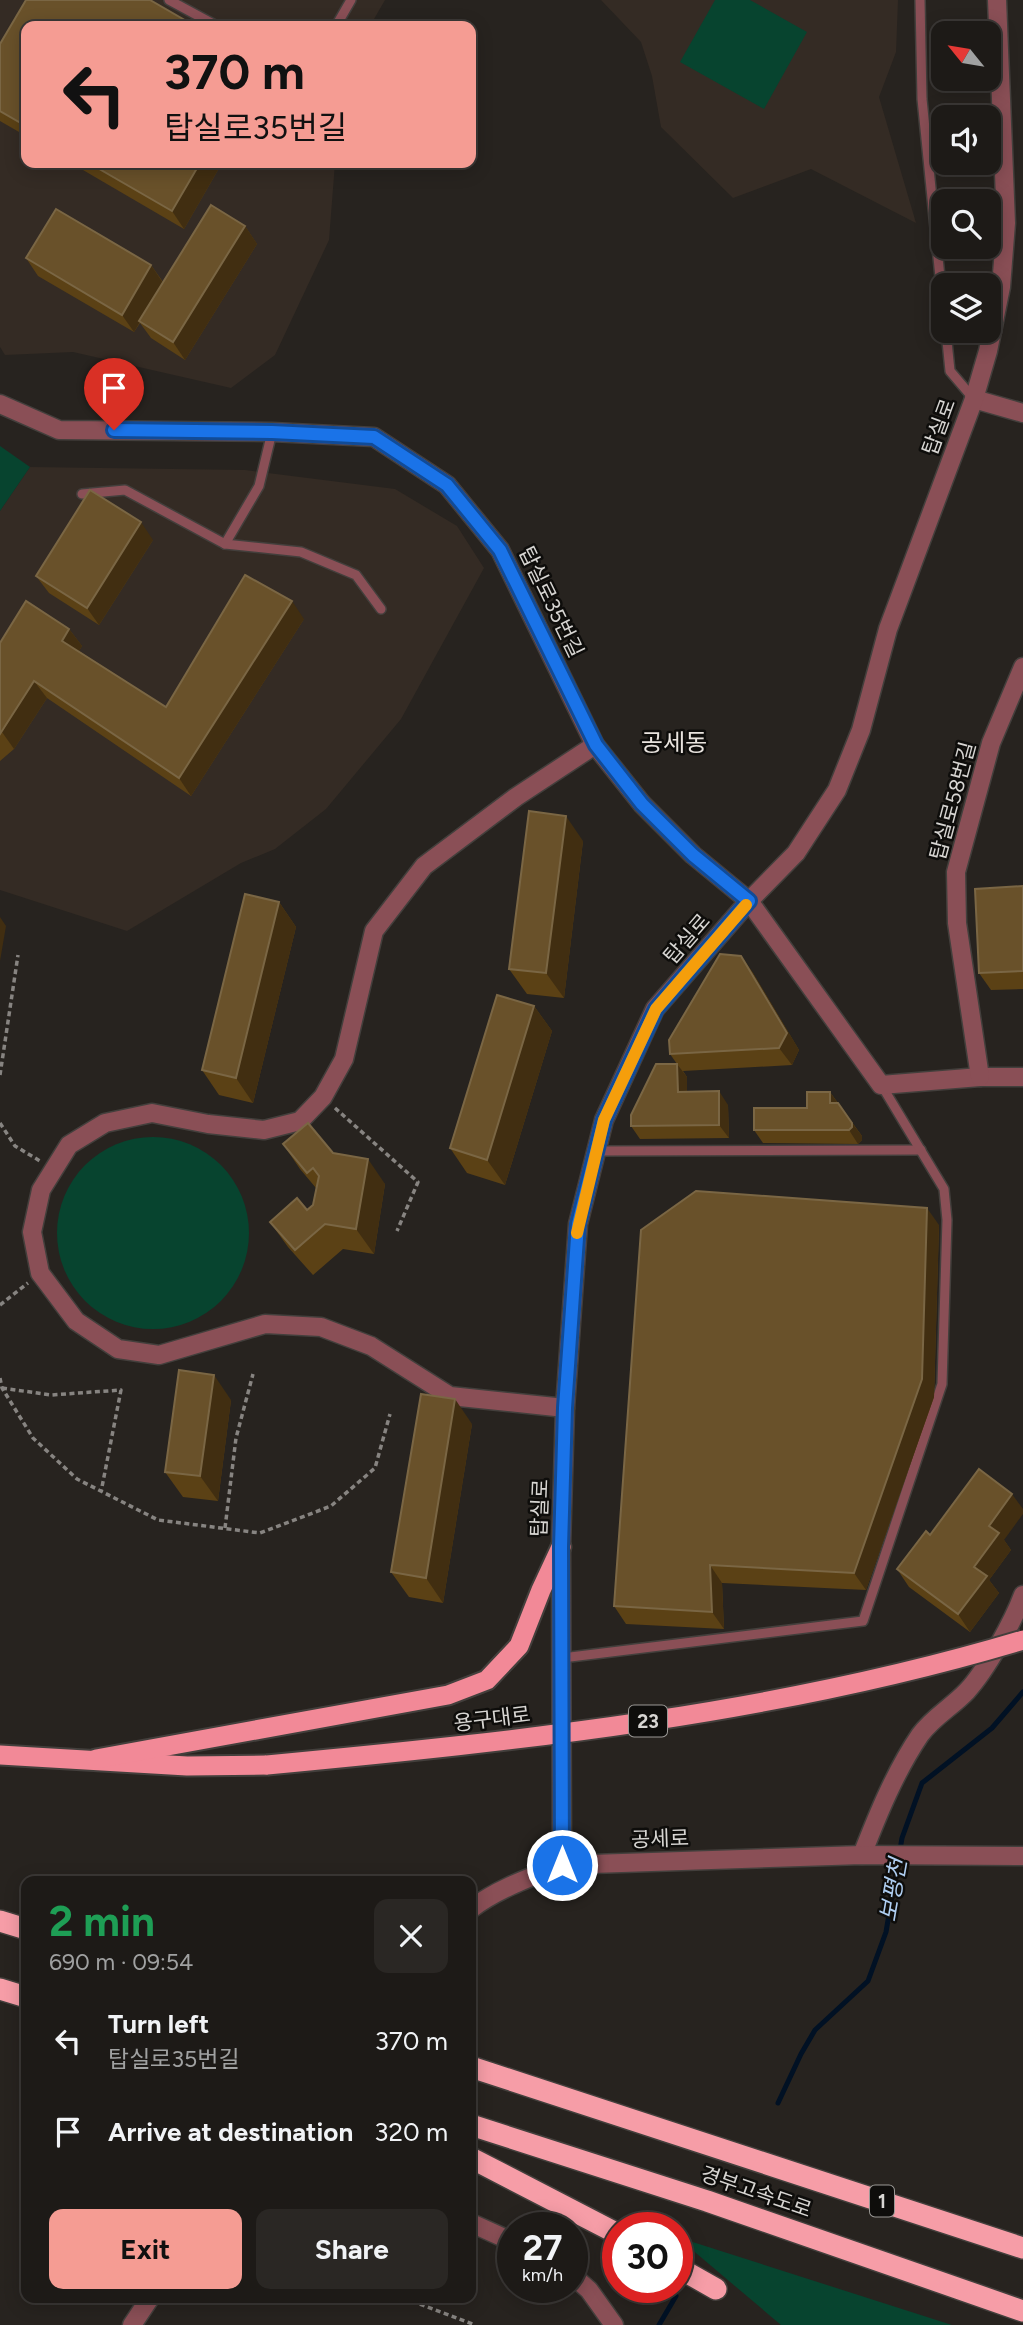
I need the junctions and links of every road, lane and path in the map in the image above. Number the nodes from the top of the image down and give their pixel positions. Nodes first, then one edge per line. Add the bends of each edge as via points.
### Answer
1 (169, 0) edge
2 (351, 0) edge
3 (920, 0) edge
4 (997, 0) edge
5 (208, 21) edge
6 (339, 21) edge
7 (940, 273) edge
8 (947, 343) edge
9 (974, 399) junction
10 (0, 404) edge
11 (1023, 413) edge
12 (272, 432) junction
13 (82, 494) dead end
14 (225, 544) junction
15 (382, 609) dead end
16 (1023, 667) edge
17 (596, 745) junction
18 (749, 901) junction
19 (18, 955) dead end
20 (0, 1075) edge
21 (980, 1077) junction
22 (1023, 1077) edge
23 (881, 1084) junction
24 (323, 1097) junction
25 (0, 1123) edge
26 (921, 1150) junction
27 (597, 1151) junction
28 (54, 1169) junction
29 (397, 1231) dead end
30 (40, 1273) junction
31 (0, 1306) edge
32 (253, 1374) dead end
33 (0, 1378) edge
34 (1, 1388) edge
35 (565, 1408) junction
36 (390, 1414) dead end
37 (101, 1492) junction
38 (225, 1528) junction
39 (561, 1547) junction
40 (1023, 1595) edge
41 (1023, 1640) edge
42 (562, 1658) junction
43 (0, 1755) edge
44 (96, 1759) junction
45 (868, 1855) junction
46 (1023, 1856) edge
47 (562, 1865) junction
48 (476, 1906) edge
49 (0, 1921) edge
50 (21, 1927) edge
51 (0, 1989) edge
52 (21, 1995) edge
53 (476, 2069) edge
54 (476, 2126) edge
55 (476, 2161) edge
56 (476, 2225) edge
57 (602, 2226) edge
58 (497, 2235) edge
59 (1023, 2248) edge
60 (693, 2281) edge
61 (588, 2289) edge
62 (710, 2294) dead end
63 (147, 2303) edge
64 (417, 2303) edge
65 (1023, 2311) edge
66 (132, 2325) edge
67 (475, 2325) edge
68 (614, 2325) edge

1 - 5 lane
2 - 6 lane
3 - 7 lane via 922,99
4 - 9 street, 탑실로 via 1006,223 1002,287
8 - 9 lane via 950,371
9 - 11 street
9 - 18 street, 탑실로 via 888,629 861,730 837,790 796,853
10 - 12 street, 탑실로35번길 via 59,430
12 - 14 lane via 259,486
12 - 17 street, 탑실로35번길 via 374,437 447,485 500,550
13 - 14 lane via 125,490
14 - 15 lane via 301,552 345,570 356,575
16 - 21 street, 탑실로58번길 via 992,743 956,872 957,923
17 - 18 street, 탑실로35번길 via 642,804 693,855
17 - 24 street via 516,797 425,866 374,931 344,1059
18 - 23 street, 탑실로35번길
18 - 27 street, 탑실로 via 656,1009 604,1120
19 - 20 path
21 - 22 street
21 - 23 street
23 - 26 lane
24 - 28 street via 300,1121 264,1130 152,1114 105,1123 69,1145
24 - 29 path via 418,1182
25 - 28 path via 15,1146
26 - 27 lane
26 - 42 lane via 944,1189 947,1220 942,1384 863,1621
27 - 35 street, 탑실로 via 578,1224
28 - 30 street via 41,1190 32,1232
30 - 31 path
30 - 35 street via 76,1321 118,1349 159,1355 265,1324 321,1326 371,1346 450,1396
32 - 38 path via 236,1438
33 - 34 path
34 - 37 path via 33,1438 76,1479
34 - 37 path via 51,1395 121,1390
35 - 39 street, 탑실로
36 - 38 path via 375,1468 331,1506 260,1532
37 - 38 path via 158,1520
39 - 42 street, 탑실로
39 - 44 highway via 519,1646 487,1680 435,1697
40 - 45 street via 978,1677 936,1717 912,1749 886,1797
41 - 44 highway, 용구대로 / 23, bridge via 824,1691 484,1744 267,1765 187,1766
42 - 47 street, 탑실로
43 - 44 highway, 용구대로 / 23
45 - 46 street, 공세로
45 - 47 street, 공세로
47 - 48 street, 공세로
49 - 50 highway
51 - 52 highway
53 - 59 highway, 경부고속도로 / 1
54 - 65 highway, 경부고속도로
55 - 57 highway
56 - 58 street
60 - 62 highway
61 - 68 street
63 - 66 street
64 - 67 path

